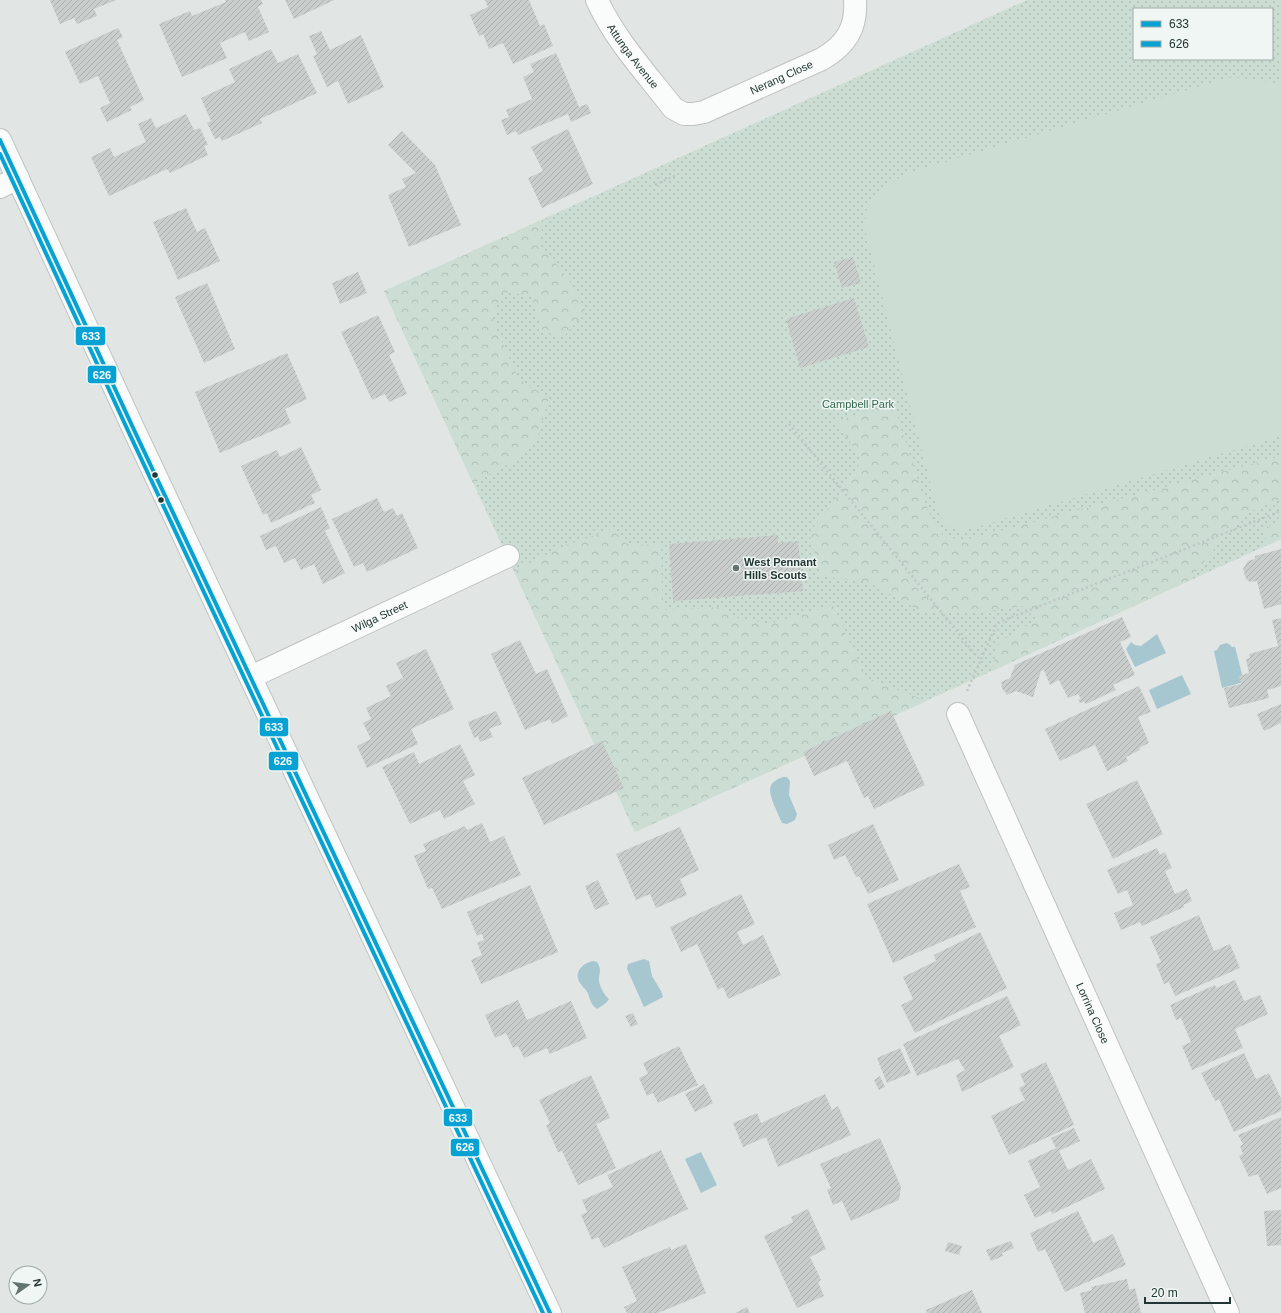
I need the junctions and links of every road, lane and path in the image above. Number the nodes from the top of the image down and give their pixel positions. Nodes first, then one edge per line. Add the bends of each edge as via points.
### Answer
1 (597, 0) edge
2 (855, 0) edge
3 (674, 108) joint
4 (0, 140) edge
5 (676, 175) dead end
6 (9, 182) edge
7 (655, 185) dead end
8 (789, 424) dead end
9 (1281, 511) edge
10 (508, 556) dead end
11 (980, 660) junction
12 (251, 677) junction
13 (958, 714) joint
14 (550, 1313) edge
15 (1228, 1313) edge

1 - 3 street, Attunga Avenue via 605,18
2 - 3 street, Nerang Close via 854,21 842,45 822,59 704,112 684,114
4 - 6 street
5 - 7 path
6 - 12 street via 135,432
8 - 11 path
9 - 11 path via 997,623
10 - 12 street, Wilga Street
11 - 13 path
12 - 14 street
13 - 15 street, Lorrina Close

